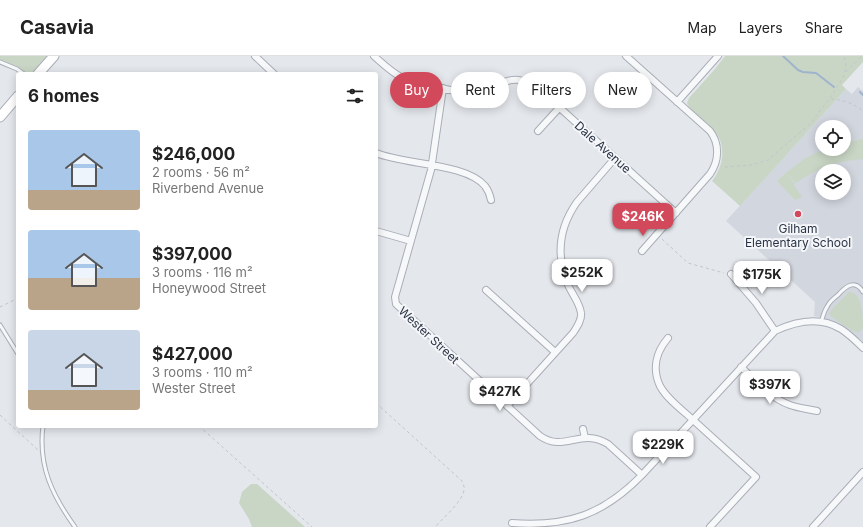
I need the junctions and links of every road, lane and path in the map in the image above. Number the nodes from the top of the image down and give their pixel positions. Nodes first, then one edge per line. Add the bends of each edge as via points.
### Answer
1 (54, 56) edge
2 (255, 56) edge
3 (374, 56) edge
4 (626, 56) edge
5 (718, 56) edge
6 (844, 56) edge
7 (862, 56) edge
8 (0, 62) edge
9 (847, 69) junction
10 (21, 72) edge
11 (40, 72) edge
12 (270, 72) edge
13 (392, 72) edge
14 (517, 79) edge
15 (443, 88) edge
16 (16, 98) edge
17 (830, 99) junction
18 (677, 102) junction
19 (440, 108) edge
20 (559, 108) joint
21 (863, 111) edge
22 (0, 117) edge
23 (538, 131) dead end
24 (378, 154) edge
25 (615, 158) junction
26 (432, 166) junction
27 (725, 167) dead end
28 (491, 200) dead end
29 (676, 213) junction
30 (378, 232) edge
31 (662, 239) dead end
32 (411, 241) junction
33 (642, 251) dead end
34 (731, 274) joint
35 (486, 290) dead end
36 (863, 292) edge
37 (16, 299) edge
38 (0, 307) edge
39 (821, 322) junction
40 (0, 325) edge
41 (775, 331) junction
42 (668, 338) dead end
43 (862, 344) edge
44 (16, 351) edge
45 (555, 352) junction
46 (741, 367) junction
47 (378, 405) edge
48 (507, 406) junction
49 (817, 411) dead end
50 (0, 415) edge
51 (693, 420) junction
52 (43, 428) edge
53 (201, 428) edge
54 (583, 429) dead end
55 (585, 438) junction
56 (42, 454) junction
57 (863, 472) edge
58 (642, 475) junction
59 (512, 523) dead end
60 (564, 524) edge
61 (75, 527) edge
62 (312, 527) edge
63 (435, 527) edge
64 (710, 527) edge
65 (812, 527) edge

1 - 11 street
2 - 12 street
3 - 13 street, Dale Avenue
4 - 18 street
5 - 18 street
6 - 9 path
7 - 9 path
8 - 10 lane
9 - 17 path
14 - 15 street, Dale Avenue via 476,93
16 - 22 street
17 - 21 path via 844,100
17 - 27 path via 811,123 771,158 756,164
18 - 29 street via 713,135 718,153 710,173
19 - 26 street
20 - 23 street
20 - 25 street, Dale Avenue
24 - 26 street
25 - 29 street, Dale Avenue
25 - 45 street via 577,202 562,232 561,263 581,318 573,332
26 - 28 street via 474,177 485,186
26 - 32 street
29 - 33 street
30 - 32 street
31 - 34 path via 688,263
32 - 48 street, Wester Street via 395,297 396,304
34 - 41 street via 756,303
35 - 45 street
36 - 39 lane via 854,285 847,286 828,306
37 - 38 path
39 - 41 street via 789,324
39 - 43 street via 840,329
40 - 44 lane
41 - 46 street
42 - 51 street via 661,346 656,359 658,379 666,394
45 - 48 street
46 - 49 street via 781,401
46 - 51 street
47 - 63 path via 464,485 462,498
48 - 55 street, Wester Street via 548,441 563,442
50 - 56 path
51 - 58 street
51 - 64 street via 756,477
52 - 56 lane
53 - 62 path
54 - 55 street
55 - 58 street, Wester Street via 595,438 608,444
56 - 61 lane via 50,487
57 - 65 street
58 - 60 street via 622,494 602,507
59 - 60 street

